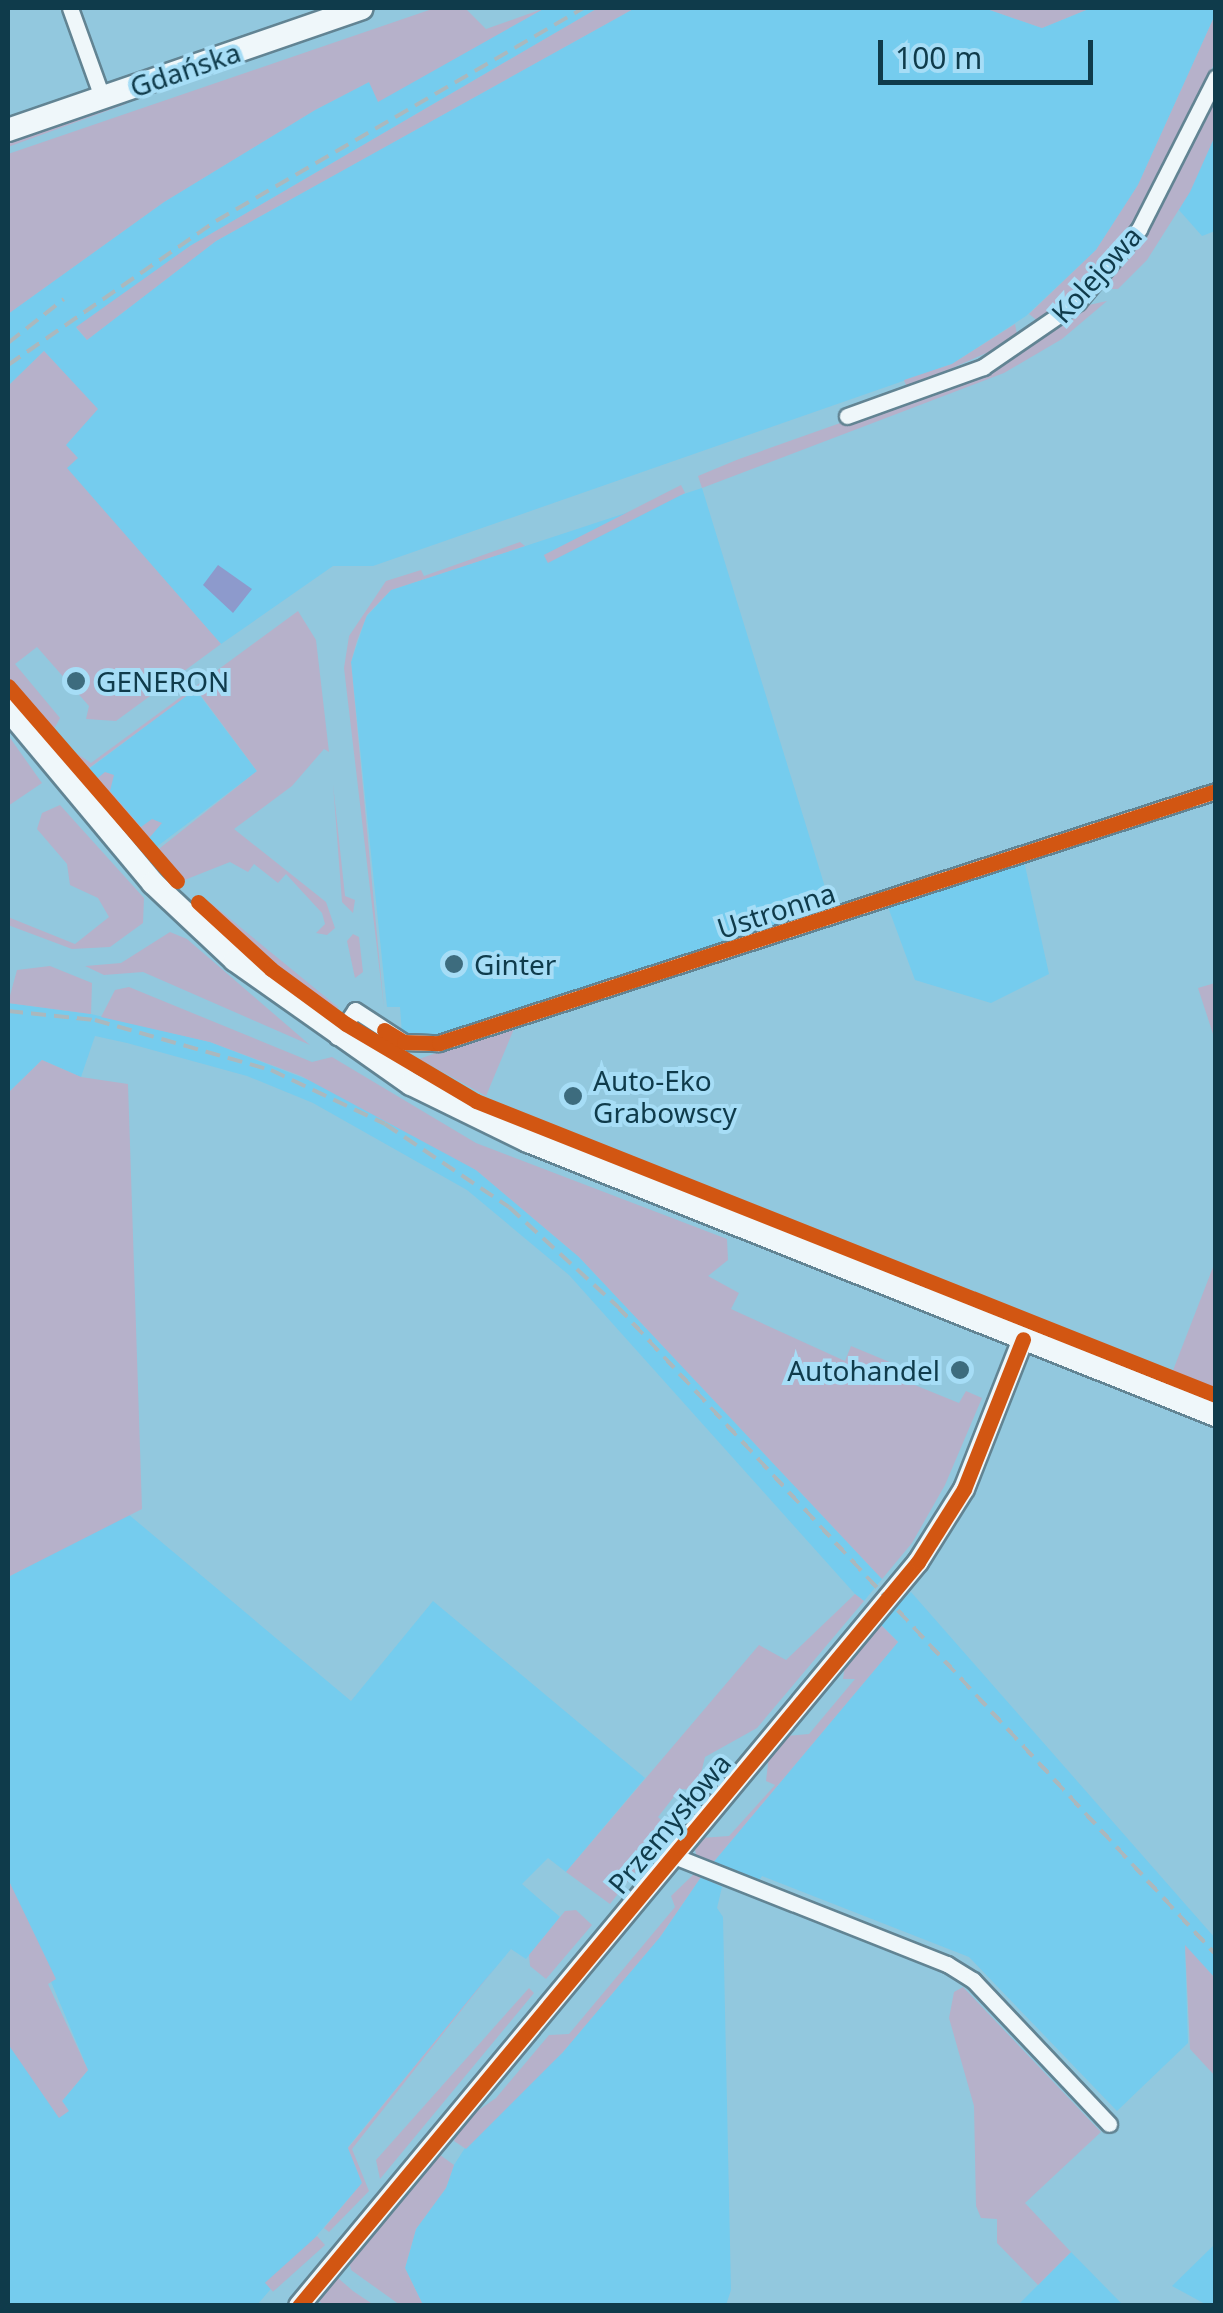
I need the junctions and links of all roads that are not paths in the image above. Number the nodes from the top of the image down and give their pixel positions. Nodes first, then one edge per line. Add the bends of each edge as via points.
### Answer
1 (70, 8) edge
2 (362, 8) edge
3 (1216, 77) edge
4 (102, 98) junction
5 (8, 130) edge
6 (847, 416) dead end
7 (8, 709) edge
8 (1216, 792) edge
9 (338, 1038) junction
10 (1022, 1340) junction
11 (1216, 1415) edge
12 (674, 1856) junction
13 (1110, 2124) dead end
14 (299, 2306) edge

1 - 4 street
2 - 4 main road, Gdańska
3 - 6 street, Kolejowa via 1139,229 1078,302 983,367
4 - 5 main road, Gdańska
7 - 9 main road via 174,904
8 - 9 street, Ustronna via 438,1044 404,1042 355,1010
9 - 10 main road via 489,1124
10 - 11 main road
10 - 12 street, Przemysłowa via 972,1473 941,1529
12 - 13 street via 948,1964 973,1980
12 - 14 street, Przemysłowa

